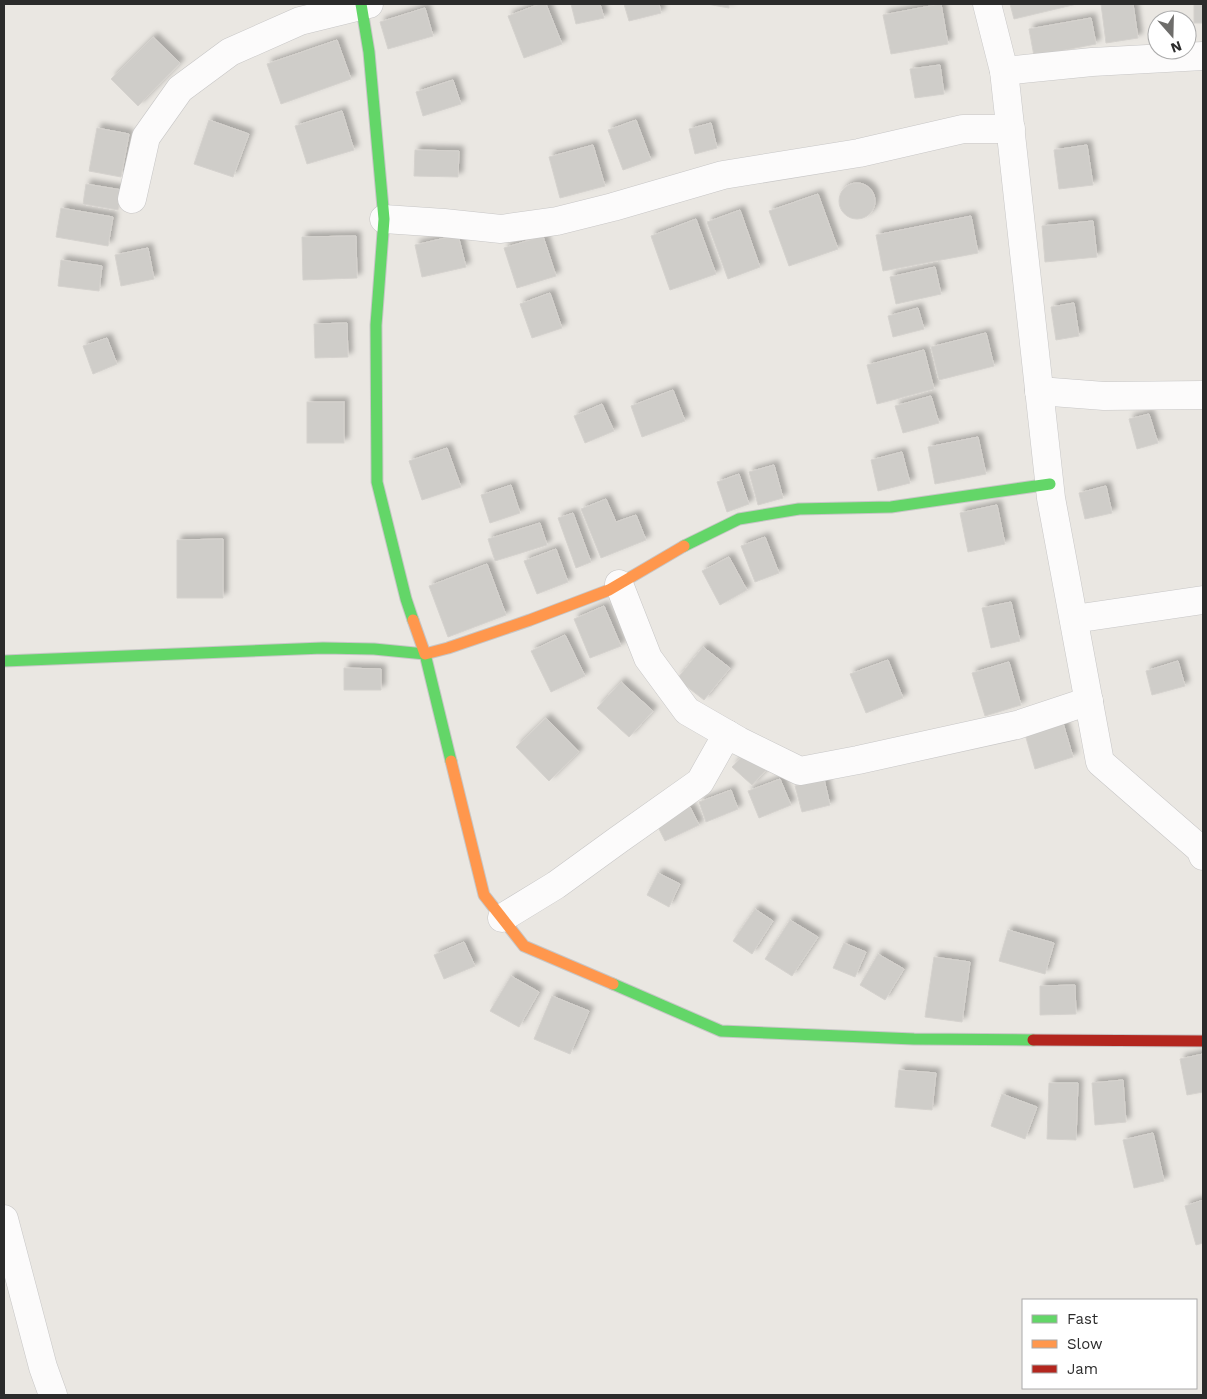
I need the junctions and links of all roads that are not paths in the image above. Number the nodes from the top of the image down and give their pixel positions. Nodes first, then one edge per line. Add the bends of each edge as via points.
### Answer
1 (364, 4) edge
2 (986, 4) edge
3 (1203, 56) edge
4 (1004, 71) junction
5 (1010, 129) junction
6 (132, 199) dead end
7 (384, 220) junction
8 (1040, 391) junction
9 (1203, 395) edge
10 (1050, 484) junction
11 (619, 584) junction
12 (1203, 600) edge
13 (1074, 619) junction
14 (424, 654) junction
15 (4, 661) edge
16 (1089, 700) junction
17 (727, 734) junction
18 (1203, 856) edge
19 (502, 918) junction
20 (1203, 1041) edge
21 (4, 1219) edge
22 (53, 1395) edge

1 - 6 street via 300,21 230,52 180,89 146,137
1 - 7 street
2 - 4 street
3 - 4 street
4 - 5 street
5 - 7 street via 962,129 859,153 723,175 613,207 501,229
5 - 8 street
7 - 14 street via 376,325 378,482 406,599
8 - 9 street via 1104,396
8 - 10 street
10 - 11 street via 891,507 799,509 739,519 682,547
10 - 13 street
11 - 14 street via 530,620
11 - 17 street via 648,658 687,712
12 - 13 street
13 - 16 street
14 - 15 street via 323,648
14 - 19 street via 484,895
16 - 17 street via 1017,725 800,771
16 - 18 street via 1100,762 1200,849
17 - 19 street via 700,782 556,885
19 - 20 street via 524,946 721,1031 914,1039
21 - 22 street

